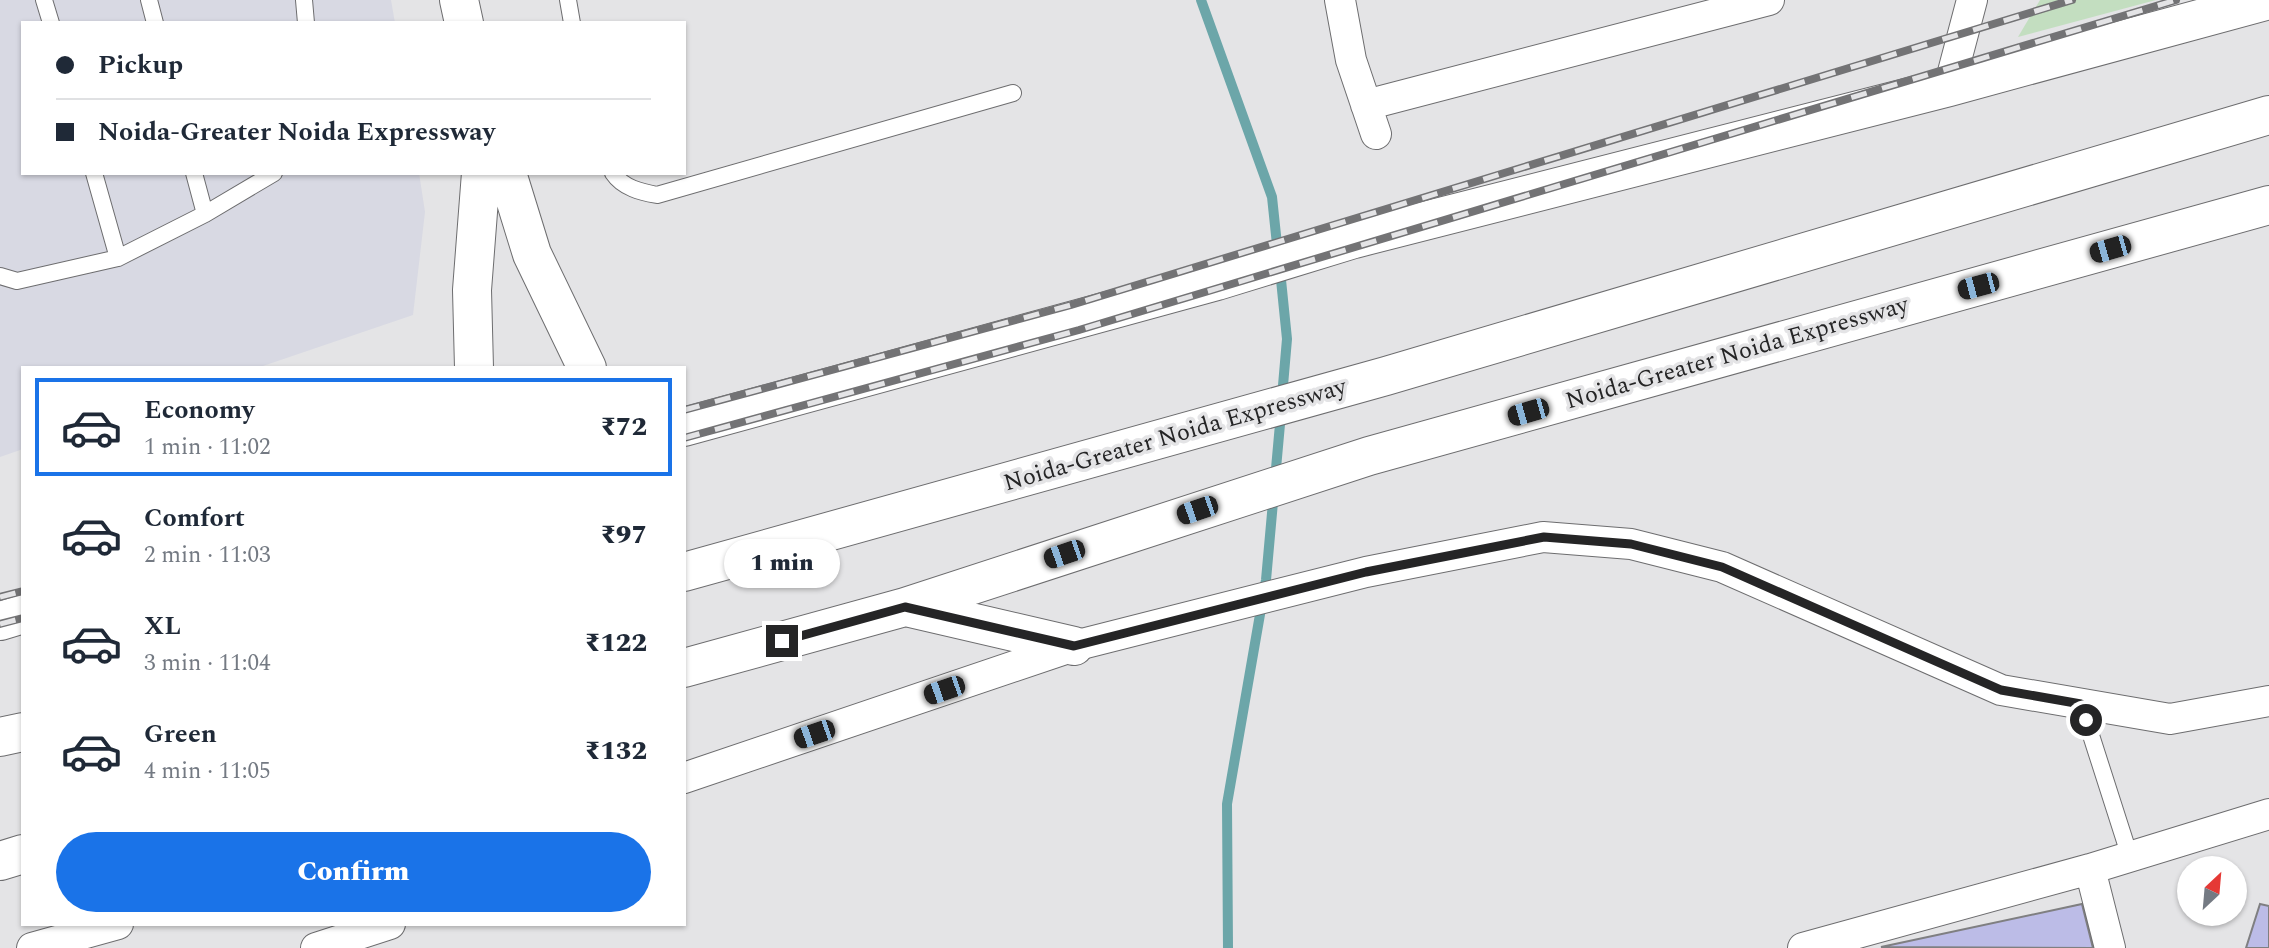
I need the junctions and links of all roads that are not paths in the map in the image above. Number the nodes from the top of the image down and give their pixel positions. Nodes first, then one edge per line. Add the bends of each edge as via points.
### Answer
1 (44, 0) edge
2 (149, 0) edge
3 (304, 0) edge
4 (458, 0) edge
5 (568, 0) edge
6 (1340, 0) edge
7 (1769, 0) edge
8 (1972, 0) edge
9 (2269, 1) edge
10 (50, 21) edge
11 (154, 21) edge
12 (306, 21) edge
13 (463, 21) edge
14 (572, 21) edge
15 (1950, 87) junction
16 (1013, 93) dead end
17 (1366, 105) junction
18 (2269, 115) edge
19 (1376, 134) dead end
20 (95, 175) edge
21 (195, 175) edge
22 (271, 175) edge
23 (481, 175) edge
24 (507, 175) edge
25 (614, 175) edge
26 (2269, 205) edge
27 (205, 214) junction
28 (118, 258) junction
29 (0, 276) edge
30 (474, 366) edge
31 (586, 366) edge
32 (686, 426) edge
33 (686, 571) edge
34 (905, 607) junction
35 (21, 615) edge
36 (0, 621) edge
37 (1074, 646) junction
38 (686, 667) edge
39 (2269, 701) edge
40 (2081, 704) junction
41 (21, 732) edge
42 (0, 737) edge
43 (686, 777) edge
44 (2269, 814) edge
45 (21, 855) edge
46 (2130, 857) junction
47 (0, 861) edge
48 (2090, 869) junction
49 (111, 926) edge
50 (384, 926) edge
51 (1859, 940) edge
52 (32, 948) edge
53 (316, 948) edge
54 (1803, 948) edge
55 (2110, 948) edge

1 - 10 lane
2 - 11 lane
3 - 12 lane
4 - 13 main road
5 - 14 lane
6 - 17 street via 1351,60
7 - 17 street
8 - 15 street
9 - 15 main road
15 - 32 main road via 1354,239
16 - 25 lane via 657,195 637,191
17 - 19 street
18 - 33 main road, Noida-Greater Noida Expressway via 1386,376
20 - 28 lane
21 - 27 lane
22 - 27 lane
23 - 30 main road via 472,290
24 - 31 main road via 532,254
26 - 34 main road, Noida-Greater Noida Expressway via 1369,456
27 - 28 lane
28 - 29 lane via 17,281
34 - 37 main road
34 - 38 main road, Noida-Greater Noida Expressway
35 - 36 main road
37 - 40 street via 1366,572 1544,537 1631,544 1722,567 2001,690
37 - 43 street
39 - 40 street via 2169,719
40 - 46 lane
41 - 42 main road
44 - 46 street
45 - 47 main road
46 - 48 street
48 - 51 street
48 - 55 street
49 - 52 street
50 - 53 street
51 - 54 street

